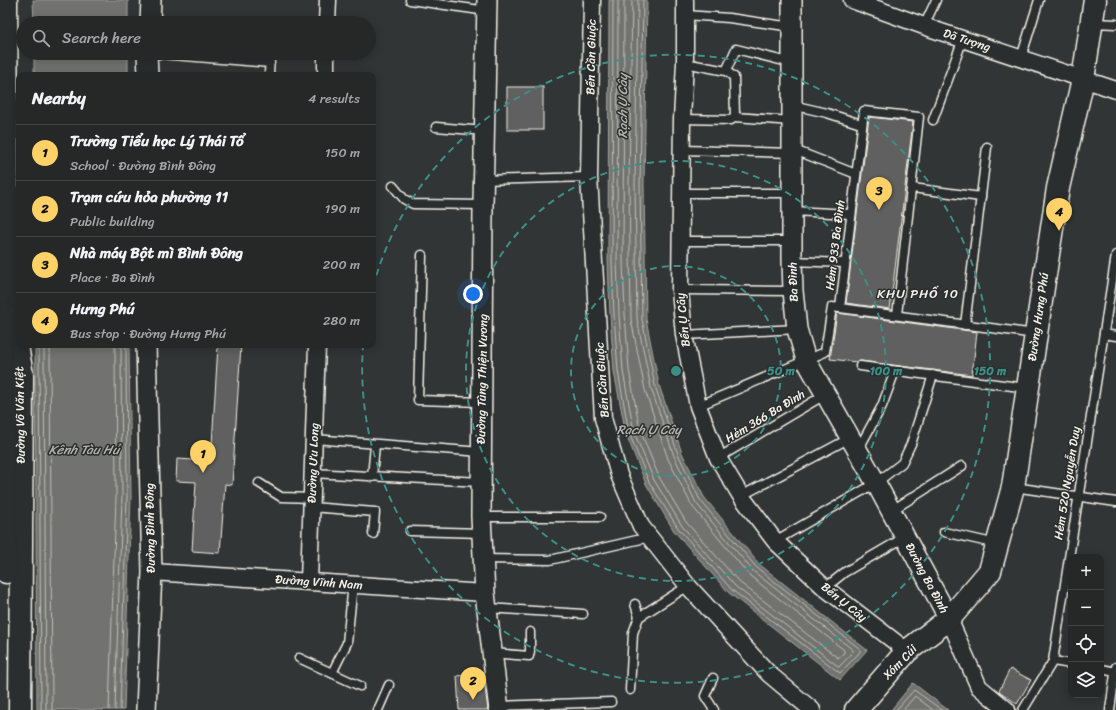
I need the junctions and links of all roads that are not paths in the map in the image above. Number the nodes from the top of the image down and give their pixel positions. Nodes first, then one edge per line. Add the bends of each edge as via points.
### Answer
1 (6, 0) edge
2 (151, 0) edge
3 (328, 0) edge
4 (410, 0) edge
5 (592, 0) edge
6 (792, 0) edge
7 (936, 0) edge
8 (1039, 0) edge
9 (1096, 0) edge
10 (861, 2) edge
11 (487, 6) edge
12 (685, 8) edge
13 (150, 16) edge
14 (327, 16) edge
15 (1092, 23) junction
16 (1116, 24) edge
17 (924, 26) junction
18 (792, 27) junction
19 (3, 29) edge
20 (963, 39) junction
21 (1021, 58) junction
22 (148, 60) edge
23 (233, 60) edge
24 (326, 60) edge
25 (270, 63) joint
26 (685, 63) junction
27 (792, 63) junction
28 (726, 71) junction
29 (148, 72) edge
30 (269, 72) edge
31 (326, 72) edge
32 (1083, 79) junction
33 (1116, 90) edge
34 (792, 113) junction
35 (735, 117) junction
36 (682, 119) junction
37 (933, 120) dead end
38 (861, 124) junction
39 (436, 127) dead end
40 (485, 131) junction
41 (987, 147) dead end
42 (682, 150) junction
43 (792, 151) junction
44 (856, 174) junction
45 (589, 178) junction
46 (484, 180) junction
47 (393, 186) dead end
48 (912, 188) junction
49 (682, 193) junction
50 (981, 197) junction
51 (792, 202) junction
52 (483, 205) junction
53 (851, 214) junction
54 (680, 241) junction
55 (792, 241) junction
56 (422, 255) dead end
57 (1116, 255) edge
58 (792, 261) junction
59 (846, 262) junction
60 (680, 290) junction
61 (793, 291) junction
62 (8, 293) junction
63 (840, 308) junction
64 (897, 315) junction
65 (966, 325) junction
66 (797, 329) junction
67 (1036, 334) junction
68 (1104, 334) junction
69 (684, 335) junction
70 (1116, 336) edge
71 (16, 340) edge
72 (0, 347) edge
73 (17, 348) edge
74 (146, 348) edge
75 (317, 348) edge
76 (806, 360) junction
77 (860, 366) dead end
78 (895, 371) junction
79 (933, 376) junction
80 (1028, 388) junction
81 (826, 394) junction
82 (482, 402) junction
83 (698, 406) junction
84 (314, 439) junction
85 (375, 444) junction
86 (854, 444) junction
87 (481, 452) junction
88 (718, 458) junction
89 (962, 466) dead end
90 (312, 473) junction
91 (372, 478) junction
92 (481, 482) junction
93 (259, 483) dead end
94 (876, 483) junction
95 (1013, 486) junction
96 (742, 496) junction
97 (1077, 496) junction
98 (1116, 502) edge
99 (311, 503) junction
100 (891, 511) junction
101 (600, 517) dead end
102 (481, 525) junction
103 (410, 531) dead end
104 (944, 532) dead end
105 (373, 534) dead end
106 (650, 537) junction
107 (905, 537) junction
108 (775, 541) junction
109 (997, 544) junction
110 (483, 559) junction
111 (152, 572) junction
112 (309, 581) junction
113 (353, 584) junction
114 (688, 586) junction
115 (825, 588) junction
116 (486, 601) junction
117 (635, 604) dead end
118 (583, 614) dead end
119 (639, 617) junction
120 (949, 619) junction
121 (530, 632) dead end
122 (907, 651) junction
123 (492, 653) junction
124 (299, 658) dead end
125 (1053, 661) junction
126 (1068, 664) edge
127 (1104, 669) edge
128 (1116, 670) edge
129 (332, 673) junction
130 (713, 678) dead end
131 (389, 685) dead end
132 (360, 686) dead end
133 (630, 690) dead end
134 (611, 702) dead end
135 (861, 707) edge
136 (499, 708) edge
137 (10, 710) edge
138 (20, 710) edge
139 (146, 710) edge
140 (378, 710) edge
141 (714, 710) edge
142 (812, 710) edge
143 (1007, 710) edge
144 (1023, 710) edge
145 (1110, 710) edge

1 - 19 main road, Đường Võ Văn Kiệt
2 - 13 street
3 - 14 street
4 - 11 lane
5 - 45 street, Bến Cần Giuộc
6 - 18 street, Ba Đình
7 - 17 lane
8 - 21 lane
9 - 15 main road, Đường Hưng Phú
10 - 17 street, Dã Tượng
11 - 40 street, Đường Tùng Thiện Vương
12 - 18 lane via 729,18
12 - 26 street, Bến Ụ Cây
15 - 16 lane
15 - 32 main road, Đường Hưng Phú
17 - 20 street, Dã Tượng
18 - 27 street, Ba Đình
19 - 62 main road, Đường Võ Văn Kiệt
20 - 21 street, Dã Tượng
20 - 37 lane
21 - 32 street, Dã Tượng
22 - 29 street
23 - 25 lane
24 - 31 street
25 - 30 lane
26 - 28 lane
26 - 36 street, Bến Ụ Cây
27 - 28 lane via 736,49
27 - 34 street, Ba Đình
28 - 35 lane via 734,77
32 - 33 street, Dã Tượng
32 - 67 main road, Đường Hưng Phú via 1058,188
34 - 35 lane
34 - 38 lane via 827,112
34 - 43 street, Ba Đình
35 - 36 lane via 731,120
36 - 42 street, Bến Ụ Cây
38 - 44 lane, Hẻm 933 Ba Đình
38 - 48 lane, Hẻm 933 Ba Đình via 864,111 920,117
39 - 40 lane
40 - 46 street, Đường Tùng Thiện Vương
41 - 50 lane
42 - 43 lane
42 - 49 street, Bến Ụ Cây
43 - 44 lane
43 - 51 street, Ba Đình
44 - 53 lane, Hẻm 933 Ba Đình
45 - 46 lane
45 - 106 street, Bến Cần Giuộc via 603,418 619,475 641,526
46 - 52 street, Đường Tùng Thiện Vương
47 - 52 lane via 404,199 413,204
48 - 50 lane
48 - 64 lane
49 - 51 lane
49 - 54 street, Bến Ụ Cây
50 - 65 lane
51 - 53 lane
51 - 55 street, Ba Đình
52 - 82 street, Đường Tùng Thiện Vương
53 - 59 lane, Hẻm 933 Ba Đình
54 - 55 lane
54 - 60 street, Bến Ụ Cây
55 - 58 street, Ba Đình
56 - 82 lane via 418,400
57 - 68 lane, Hẻm 520 Nguyễn Duy
58 - 59 lane
58 - 61 street, Ba Đình
59 - 63 lane, Hẻm 933 Ba Đình
60 - 61 lane
60 - 69 street, Bến Ụ Cây
61 - 66 street, Ba Đình
62 - 71 main road, Đường Võ Văn Kiệt
62 - 72 main road
63 - 64 lane
63 - 76 lane, Hẻm 933 Ba Đình via 832,308 825,352
64 - 65 lane
65 - 67 lane
66 - 69 lane
66 - 76 street, Ba Đình
67 - 80 main road, Đường Hưng Phú
68 - 70 lane
68 - 97 lane, Hẻm 520 Nguyễn Duy
69 - 83 street, Bến Ụ Cây
72 - 137 main road
73 - 138 main road, Đường Võ Văn Kiệt via 22,375
74 - 111 street, Đường Bình Đông
75 - 84 street, Đường Ưu Long
76 - 81 street, Ba Đình
76 - 83 lane
77 - 78 lane
78 - 79 lane
78 - 86 lane via 882,406
79 - 80 lane
79 - 94 lane via 911,444 902,463
80 - 95 main road, Đường Hưng Phú
81 - 86 street, Ba Đình
81 - 88 lane, Hẻm 366 Ba Đình
82 - 87 street, Đường Tùng Thiện Vương
83 - 88 street, Bến Ụ Cây
84 - 85 lane
84 - 90 street, Đường Ưu Long
85 - 87 lane
85 - 91 lane
86 - 94 street, Ba Đình
86 - 96 lane
87 - 92 street, Đường Tùng Thiện Vương
88 - 96 street, Bến Ụ Cây
89 - 100 lane
90 - 91 lane
90 - 99 street, Đường Ưu Long
91 - 92 lane
92 - 102 street, Đường Tùng Thiện Vương
93 - 99 lane via 282,497
94 - 100 street, Ba Đình
94 - 108 lane
95 - 97 lane
95 - 109 main road, Đường Hưng Phú
96 - 108 street, Bến Ụ Cây
97 - 98 lane
97 - 125 lane, Hẻm 520 Nguyễn Duy
99 - 105 lane via 375,512
99 - 112 street, Đường Ưu Long
100 - 107 street, Ba Đình
101 - 102 lane
102 - 103 lane
102 - 110 street, Đường Tùng Thiện Vương
104 - 109 lane
106 - 110 lane via 550,560
106 - 114 street, Bến Cần Giuộc
107 - 115 lane via 845,572
107 - 120 street, Đường Ba Đình
108 - 115 street, Bến Ụ Cây
109 - 120 main road, Đường Hưng Phú via 990,571
110 - 116 street, Đường Tùng Thiện Vương
111 - 112 street, Đường Vĩnh Nam
111 - 139 street, Đường Bình Đông
112 - 113 street, Đường Vĩnh Nam
113 - 116 street, Đường Vĩnh Nam
113 - 129 lane via 347,643
114 - 119 lane
114 - 142 street, Bến Cần Giuộc via 769,674
115 - 122 street, Bến Ụ Cây
116 - 118 lane
116 - 123 street, Đường Tùng Thiện Vương
117 - 119 lane
119 - 133 lane via 633,633
120 - 122 main road, Xóm Củi
120 - 143 street via 980,687
121 - 123 lane via 529,656
122 - 135 main road, Xóm Củi
123 - 136 street, Đường Tùng Thiện Vương
124 - 129 lane
125 - 126 lane
125 - 144 lane
127 - 128 lane
128 - 145 lane
129 - 132 lane
130 - 141 lane via 704,696
131 - 140 lane
134 - 136 lane

